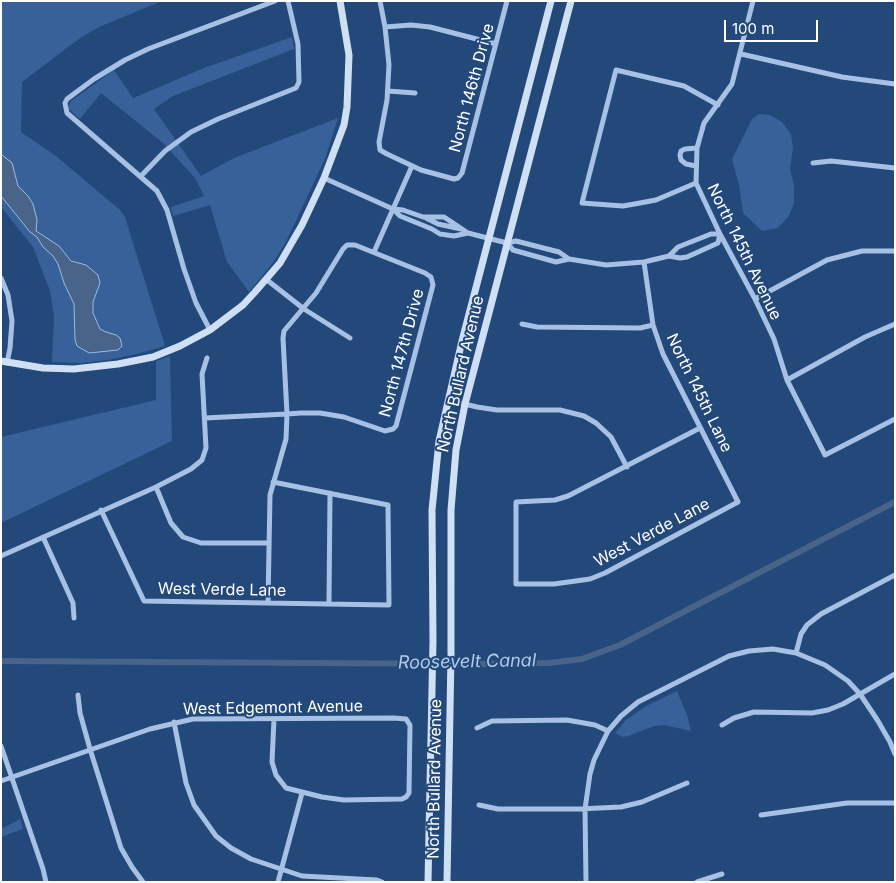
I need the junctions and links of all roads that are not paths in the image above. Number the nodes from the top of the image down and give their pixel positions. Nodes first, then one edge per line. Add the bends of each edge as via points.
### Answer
1 (275, 1) edge
2 (288, 1) edge
3 (340, 1) edge
4 (380, 1) edge
5 (507, 1) edge
6 (551, 1) edge
7 (570, 1) edge
8 (754, 1) edge
9 (385, 26) junction
10 (496, 44) junction
11 (741, 54) junction
12 (895, 84) edge
13 (388, 91) junction
14 (415, 93) dead end
15 (718, 105) junction
16 (696, 148) junction
17 (813, 163) dead end
18 (412, 166) junction
19 (696, 166) junction
20 (895, 168) edge
21 (141, 176) junction
22 (324, 178) junction
23 (696, 183) junction
24 (393, 209) junction
25 (468, 233) junction
26 (720, 234) junction
27 (489, 238) junction
28 (507, 243) junction
29 (895, 251) edge
30 (374, 252) junction
31 (669, 256) junction
32 (569, 259) junction
33 (644, 262) junction
34 (1, 278) edge
35 (266, 280) junction
36 (755, 299) junction
37 (304, 309) junction
38 (522, 324) dead end
39 (895, 324) edge
40 (653, 325) junction
41 (210, 330) junction
42 (350, 338) dead end
43 (207, 358) dead end
44 (4, 362) edge
45 (786, 380) junction
46 (448, 400) junction
47 (465, 404) junction
48 (287, 414) junction
49 (204, 418) junction
50 (895, 418) edge
51 (700, 428) junction
52 (627, 467) junction
53 (273, 482) junction
54 (156, 487) junction
55 (330, 493) junction
56 (738, 502) joint
57 (101, 510) junction
58 (43, 537) junction
59 (269, 543) junction
60 (1, 556) edge
61 (895, 575) edge
62 (268, 603) junction
63 (329, 604) junction
64 (74, 618) dead end
65 (796, 653) junction
66 (895, 674) edge
67 (860, 694) junction
68 (78, 695) dead end
69 (274, 719) junction
70 (174, 722) junction
71 (722, 726) dead end
72 (477, 728) dead end
73 (608, 731) junction
74 (1, 746) edge
75 (90, 749) junction
76 (895, 754) edge
77 (12, 777) junction
78 (1, 781) edge
79 (687, 783) dead end
80 (302, 793) junction
81 (895, 803) edge
82 (479, 805) dead end
83 (585, 809) junction
84 (761, 814) dead end
85 (282, 870) junction
86 (722, 874) dead end
87 (46, 882) edge
88 (143, 882) edge
89 (278, 882) edge
90 (382, 882) edge
91 (428, 882) edge
92 (447, 882) edge
93 (586, 882) edge
94 (698, 882) edge

1 - 21 street via 148,49 125,60 67,99 67,113
2 - 21 street via 298,51 299,82 296,88 191,132 160,155
3 - 22 main road via 348,55 347,107 344,125
4 - 9 street
5 - 10 street, North 146th Drive
6 - 27 main road, North Bullard Avenue
7 - 28 main road, North Bullard Avenue
8 - 11 street, North 145th Avenue
9 - 10 street via 430,27
9 - 13 street
10 - 18 street, North 146th Drive via 462,173 456,179 447,178
11 - 12 street via 842,77
11 - 15 street, North 145th Avenue via 732,84
13 - 14 street
13 - 18 street via 380,150
15 - 16 street, North 145th Avenue via 704,123
15 - 23 street via 684,86 616,70 582,203 623,206 656,200
16 - 19 street, North 145th Avenue
16 - 19 street via 685,148 680,155 686,164
17 - 20 street via 831,160
18 - 24 street
19 - 23 street, North 145th Avenue
21 - 41 street via 157,190 167,210 186,278
22 - 24 street
22 - 35 main road via 291,246
23 - 26 street, North 145th Avenue
24 - 25 street via 423,217 444,217
24 - 25 street via 400,216 440,234
24 - 30 street
25 - 27 street
26 - 31 street via 711,234 678,247
26 - 31 street via 718,243 713,246 687,257
26 - 36 street, North 145th Avenue
27 - 28 street
27 - 46 main road, North Bullard Avenue
28 - 32 street via 516,241 559,252
28 - 32 street via 513,250 556,262
28 - 47 main road, North Bullard Avenue
29 - 36 street via 862,251 827,260
30 - 37 street via 355,245 344,247
30 - 48 street, North 147th Drive via 425,273 431,277 433,285 396,426 389,431 332,414
31 - 33 street
32 - 33 street via 606,265
33 - 40 street, North 145th Lane
34 - 44 street via 8,295 12,321 11,340
35 - 37 street
35 - 41 main road via 243,305
36 - 45 street, North 145th Avenue via 774,339
37 - 42 street
37 - 48 street via 283,334
38 - 40 street via 640,328
39 - 45 street
40 - 51 street, North 145th Lane via 663,354
41 - 44 main road via 159,354 118,364 58,369
43 - 49 street via 202,374
45 - 50 street, North 145th Avenue via 825,455
46 - 47 street
46 - 91 main road, North Bullard Avenue via 434,488
47 - 52 street via 497,410 560,410 584,416 611,436
47 - 92 main road, North Bullard Avenue via 452,485
48 - 49 street
48 - 53 street via 286,439
49 - 54 street via 206,448 202,460
51 - 52 street
51 - 56 street, North 145th Lane
52 - 56 street, West Verde Lane via 568,496 516,502 516,584 571,582 598,576
53 - 55 street
53 - 59 street
54 - 57 street
54 - 59 street via 170,523 183,537 200,542
55 - 63 street
55 - 63 street, West Verde Lane via 388,505 389,605
57 - 58 street
57 - 62 street, West Verde Lane via 144,601
58 - 60 street
58 - 64 street via 73,603
59 - 62 street
61 - 65 street via 807,624
62 - 63 street, West Verde Lane
65 - 67 street via 826,665
65 - 73 street via 772,649 729,656 638,702
66 - 67 street
67 - 71 street via 828,710 812,713 754,712 734,718
67 - 76 street
68 - 75 street
69 - 70 street, West Edgemont Avenue
69 - 80 street via 272,762 276,775 286,788
69 - 80 street, West Edgemont Avenue via 394,718 406,719 410,725 410,788 406,797 344,800
70 - 75 street, West Edgemont Avenue
70 - 85 street via 186,784 204,822 231,848
72 - 73 street via 492,721 567,720 595,724
73 - 83 street via 594,760
74 - 77 street
75 - 77 street, West Edgemont Avenue
75 - 88 street via 122,848
77 - 78 street, West Edgemont Avenue
77 - 87 street
79 - 83 street via 642,802
80 - 85 street
81 - 84 street via 847,803
82 - 83 street via 498,809
83 - 93 street
85 - 89 street
85 - 90 street via 302,876
86 - 94 street

